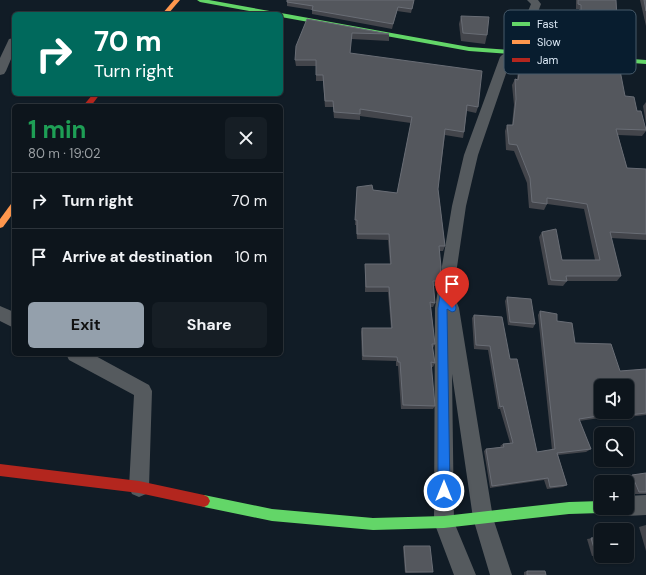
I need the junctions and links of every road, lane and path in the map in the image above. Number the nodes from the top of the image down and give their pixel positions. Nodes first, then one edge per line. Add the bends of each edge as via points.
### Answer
1 (177, 0) edge
2 (200, 0) edge
3 (532, 0) edge
4 (534, 10) edge
5 (167, 12) edge
6 (264, 12) edge
7 (283, 15) edge
8 (12, 43) edge
9 (504, 51) edge
10 (636, 61) edge
11 (646, 62) edge
12 (504, 63) edge
13 (0, 71) edge
14 (95, 96) edge
15 (89, 104) edge
16 (12, 209) edge
17 (0, 225) edge
18 (447, 277) junction
19 (0, 313) edge
20 (12, 320) edge
21 (79, 356) edge
22 (0, 470) edge
23 (139, 487) junction
24 (646, 505) edge
25 (634, 506) edge
26 (594, 507) edge
27 (483, 518) junction
28 (444, 522) junction
29 (465, 575) edge
30 (501, 575) edge

1 - 5 street
2 - 6 street
3 - 4 street via 536,4
7 - 9 street via 469,48
8 - 13 street
10 - 11 street
12 - 18 street via 471,155
14 - 15 street
16 - 17 street
18 - 27 street
18 - 28 street via 443,308
19 - 20 street
21 - 23 street via 143,391
22 - 23 street
23 - 28 street via 272,515 373,524
24 - 25 street
26 - 27 street
27 - 28 street
27 - 30 street
28 - 29 street

